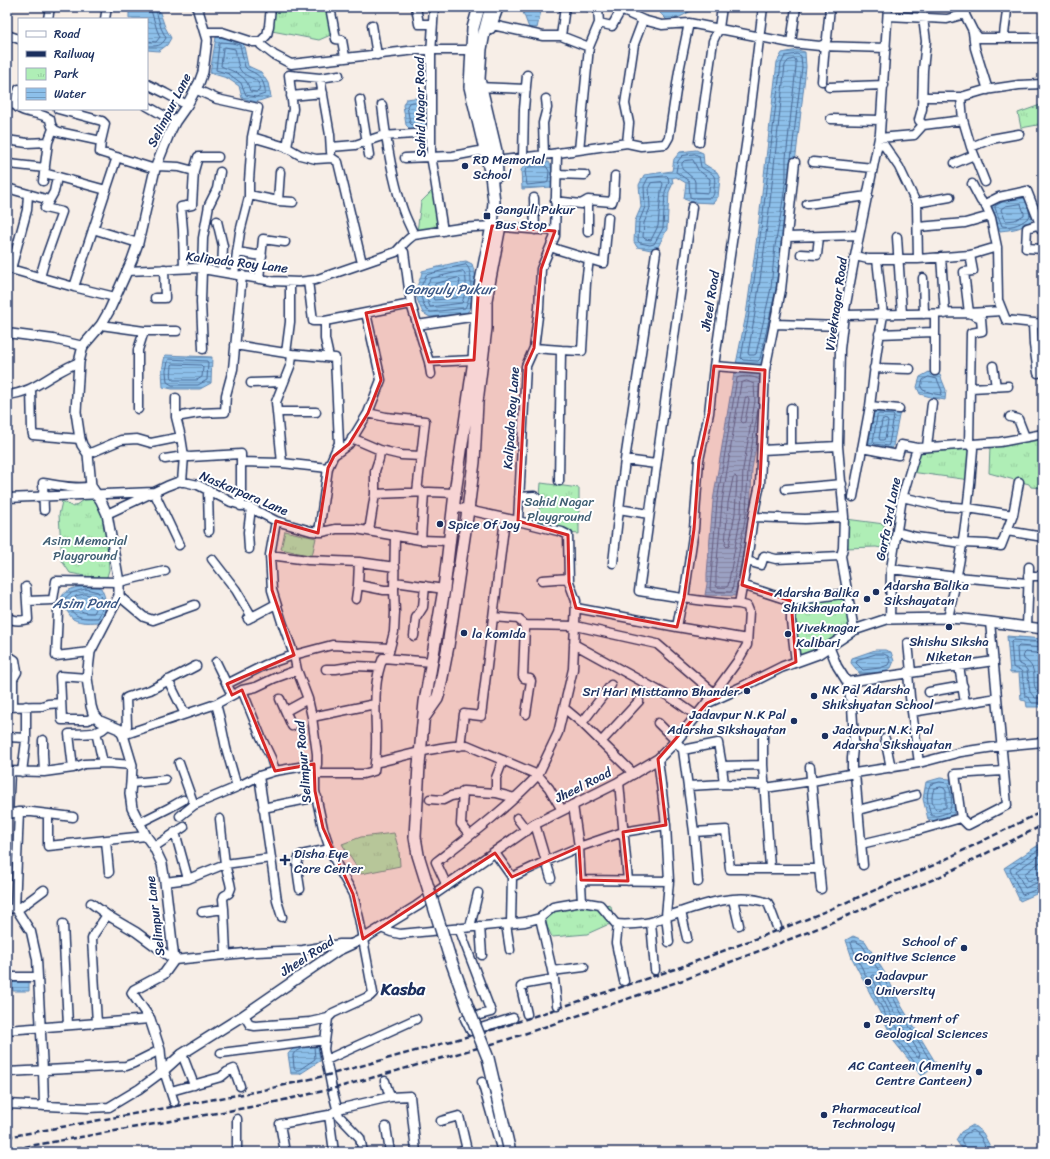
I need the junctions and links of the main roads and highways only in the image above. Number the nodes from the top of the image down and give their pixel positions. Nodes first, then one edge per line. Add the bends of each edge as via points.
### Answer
1 (479, 7) edge
2 (491, 7) edge
3 (477, 85) junction
4 (496, 226) junction
5 (424, 716) junction
6 (510, 1152) edge

1 - 3 main road via 473,28 472,50
2 - 3 main road via 484,33
3 - 4 main road
3 - 4 main road via 496,151
4 - 5 main road via 478,296 474,360 444,589
4 - 5 main road via 486,300 486,328 468,510 439,693
5 - 6 main road, bridge via 414,838 449,955 488,1058

